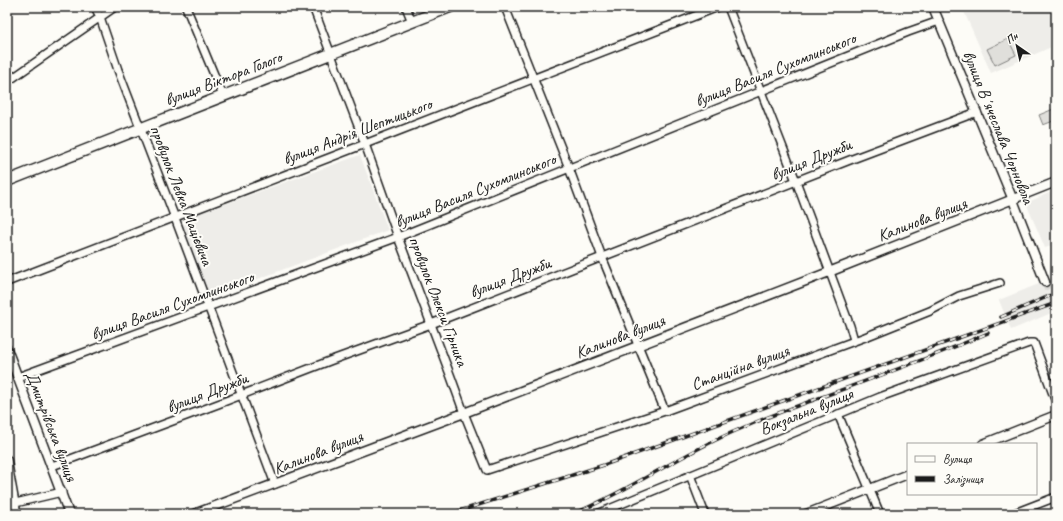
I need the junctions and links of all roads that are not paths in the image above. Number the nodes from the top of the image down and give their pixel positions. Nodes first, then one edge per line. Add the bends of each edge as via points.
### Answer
1 (95, 7) edge
2 (115, 7) edge
3 (186, 7) edge
4 (313, 7) edge
5 (406, 7) edge
6 (450, 7) edge
7 (505, 7) edge
8 (718, 7) edge
9 (728, 7) edge
10 (933, 7) edge
11 (100, 17) junction
12 (939, 21) junction
13 (412, 22) junction
14 (330, 54) junction
15 (533, 79) junction
16 (7, 82) edge
17 (760, 92) junction
18 (223, 96) junction
19 (977, 112) junction
20 (140, 128) junction
21 (365, 144) junction
22 (569, 168) junction
23 (7, 181) edge
24 (796, 181) junction
25 (1056, 182) edge
26 (1013, 200) junction
27 (175, 218) junction
28 (398, 237) junction
29 (602, 257) junction
30 (829, 272) junction
31 (7, 282) edge
32 (1045, 282) tunnel mouth
33 (1000, 283) dead end
34 (209, 307) junction
35 (431, 324) junction
36 (854, 340) junction
37 (638, 345) junction
38 (7, 349) edge
39 (18, 377) junction
40 (242, 395) junction
41 (1056, 402) edge
42 (665, 411) junction
43 (464, 413) junction
44 (838, 414) junction
45 (1056, 415) edge
46 (986, 443) edge
47 (7, 459) edge
48 (52, 466) junction
49 (487, 470) joint
50 (907, 474) edge
51 (690, 475) junction
52 (275, 484) junction
53 (869, 489) junction
54 (62, 492) junction
55 (1056, 497) edge
56 (15, 503) junction
57 (7, 505) edge
58 (17, 514) edge
59 (70, 514) edge
60 (194, 514) edge
61 (597, 514) edge
62 (705, 514) edge
63 (806, 514) edge
64 (880, 514) edge
65 (1012, 514) edge

1 - 11 street, провулок Левка Мацієвича
2 - 11 street
3 - 18 street
4 - 14 street, провулок Олекси Гірника
5 - 13 street
6 - 13 main road, вулиця Віктора Голого
7 - 15 street
8 - 15 street, вулиця Андрія Шептицького
9 - 17 street
10 - 12 street, вулиця Вʼячеслава Чорновола
11 - 16 street
11 - 20 street, провулок Левка Мацієвича
12 - 17 street, вулиця Василя Сухомлинського
12 - 19 street, вулиця Вʼячеслава Чорновола
13 - 14 main road, вулиця Віктора Голого
14 - 18 main road, вулиця Віктора Голого
14 - 21 street, провулок Олекси Гірника
15 - 21 street, вулиця Андрія Шептицького
15 - 22 street
17 - 22 street, вулиця Василя Сухомлинського
17 - 24 street
18 - 20 main road, вулиця Віктора Голого
19 - 24 street, вулиця Дружби
19 - 26 street, вулиця Вʼячеслава Чорновола
20 - 23 main road, вулиця Віктора Голого
20 - 27 street, провулок Левка Мацієвича
21 - 27 street, вулиця Андрія Шептицького
21 - 28 street, провулок Олекси Гірника
22 - 28 street, вулиця Василя Сухомлинського
22 - 29 street
24 - 29 street, вулиця Дружби
24 - 30 street
25 - 26 street, Калинова вулиця
26 - 30 street, Калинова вулиця
26 - 32 street, вулиця Вʼячеслава Чорновола
27 - 31 street, вулиця Андрія Шептицького
27 - 34 street, провулок Левка Мацієвича
28 - 34 street, вулиця Василя Сухомлинського
28 - 35 street, провулок Олекси Гірника
29 - 35 street, вулиця Дружби
29 - 37 street
30 - 36 street
30 - 37 street, Калинова вулиця
33 - 36 street, Станційна вулиця via 959,296 930,311
34 - 39 street, вулиця Василя Сухомлинського
34 - 40 street, провулок Левка Мацієвича
35 - 40 street, вулиця Дружби
35 - 43 street, провулок Олекси Гірника
36 - 42 street, Станційна вулиця
37 - 42 street
37 - 43 street, Калинова вулиця
38 - 39 street, Дмитрівська вулиця
39 - 48 street, Дмитрівська вулиця
40 - 48 street, вулиця Дружби
40 - 52 street, провулок Левка Мацієвича
41 - 44 street, Вокзальна вулиця via 1034,343 1029,343
42 - 49 street, Станційна вулиця
43 - 49 street, провулок Олекси Гірника
43 - 52 street, Калинова вулиця
44 - 51 street, Вокзальна вулиця
44 - 53 street
45 - 46 street
47 - 56 street
48 - 54 street, Дмитрівська вулиця
50 - 53 street
51 - 61 street, Вокзальна вулиця
51 - 62 street
52 - 60 street, Калинова вулиця
53 - 63 street
53 - 64 street
54 - 56 street
54 - 59 street, Дмитрівська вулиця
55 - 65 street
56 - 57 street
56 - 58 street

